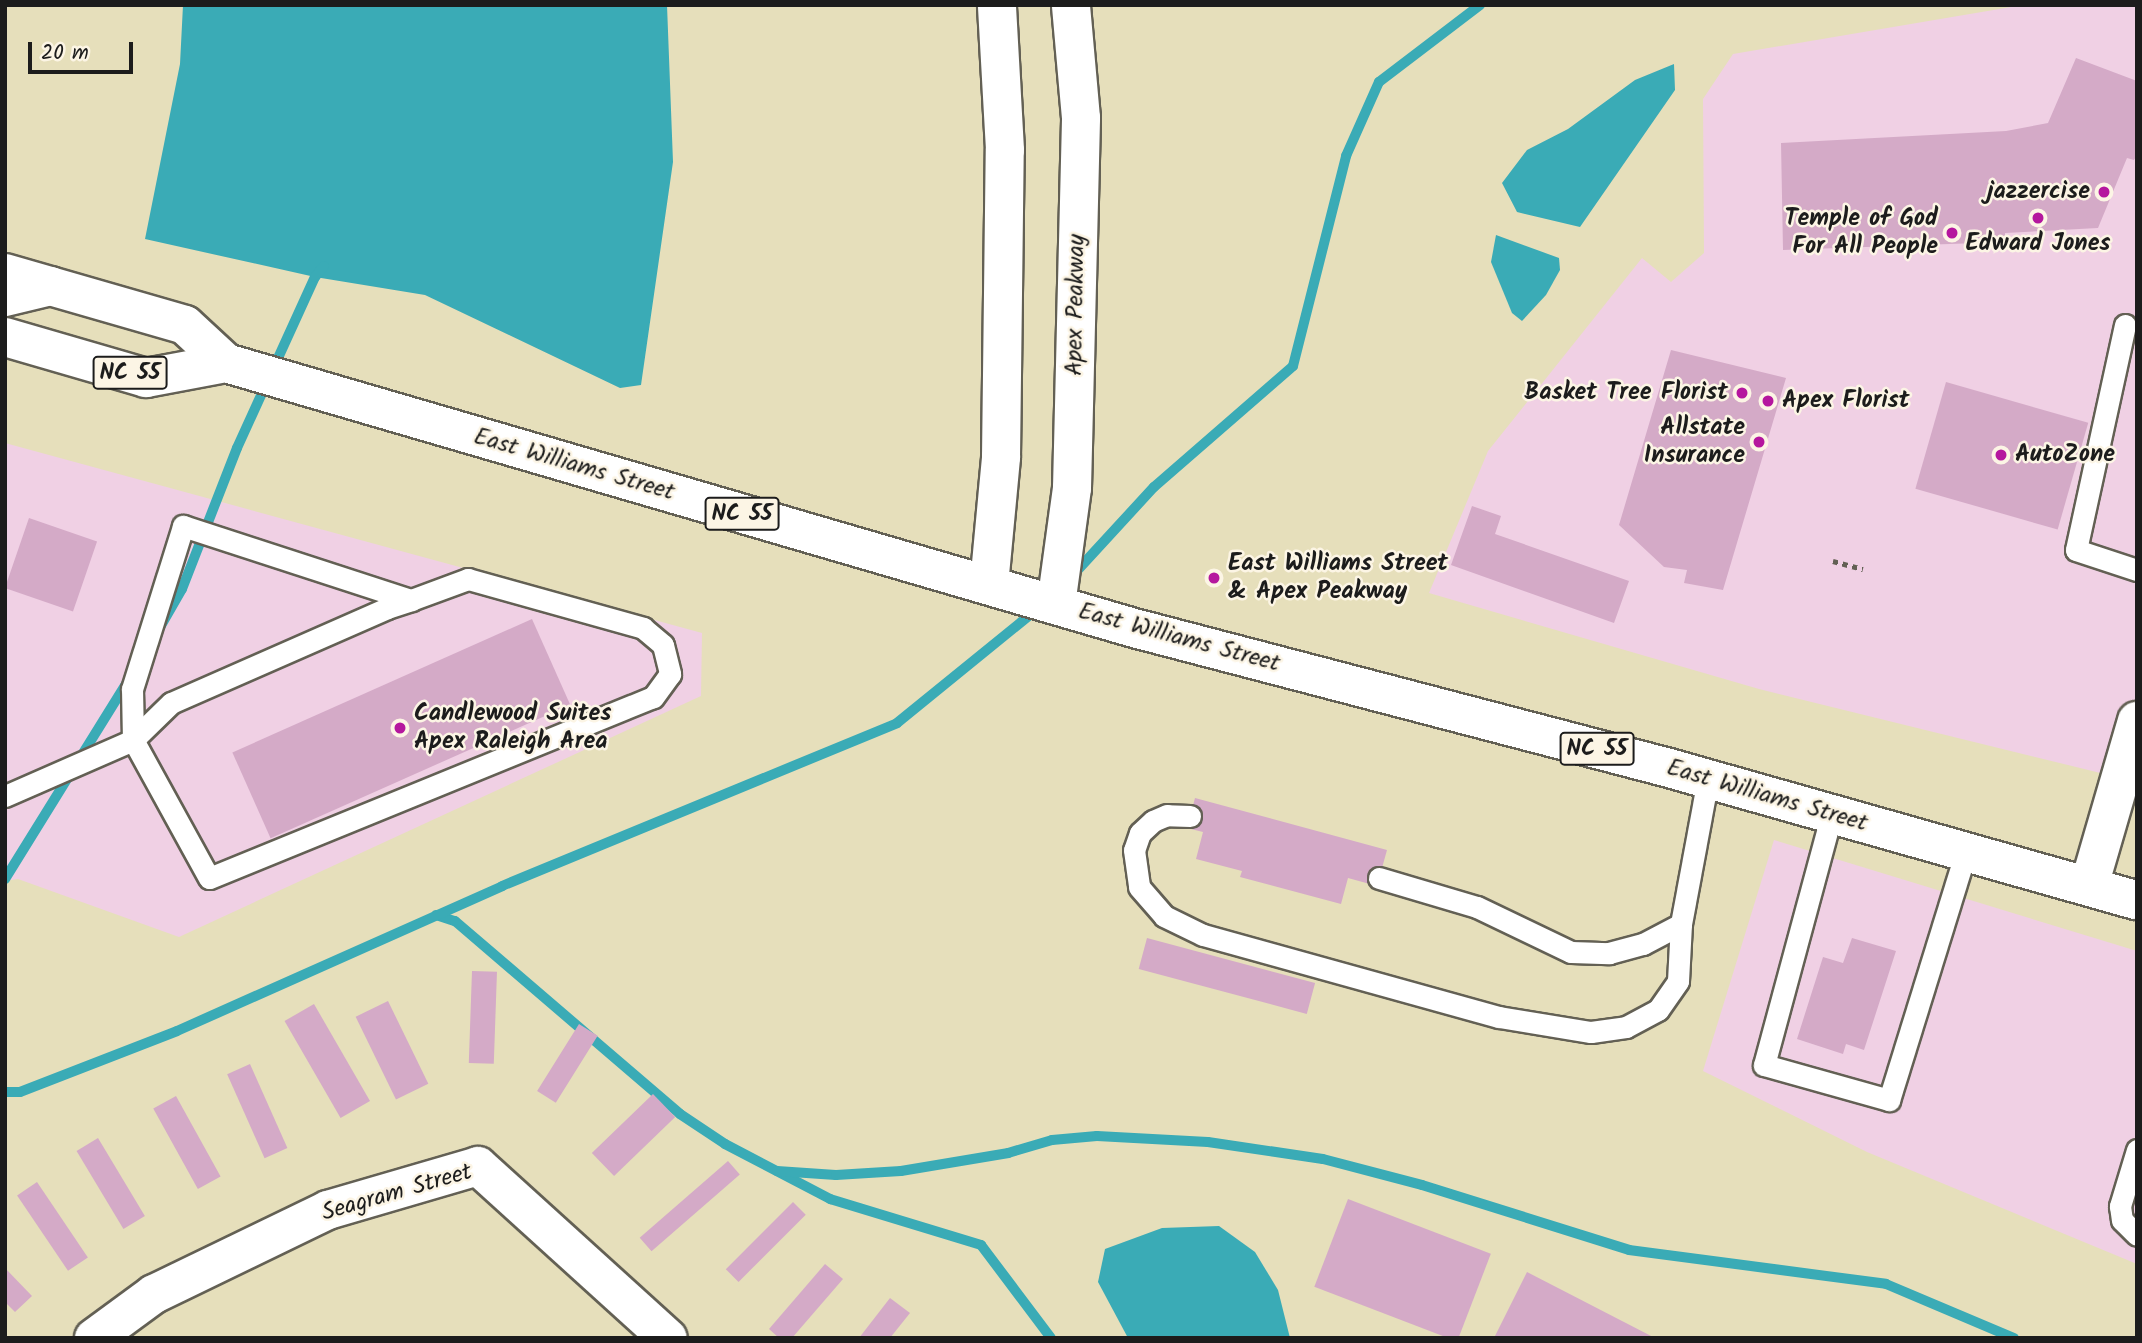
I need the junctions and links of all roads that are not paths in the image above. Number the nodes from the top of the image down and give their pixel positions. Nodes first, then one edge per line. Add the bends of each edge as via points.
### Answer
1 (997, 5) edge
2 (1071, 5) edge
3 (5, 273) edge
4 (51, 286) junction
5 (5, 297) edge
6 (2125, 325) dead end
7 (15, 345) edge
8 (226, 363) junction
9 (2137, 570) edge
10 (989, 585) junction
11 (411, 600) junction
12 (1056, 605) junction
13 (2137, 722) edge
14 (133, 740) junction
15 (1708, 779) junction
16 (5, 796) edge
17 (1832, 813) junction
18 (1190, 816) dead end
19 (1966, 852) junction
20 (1379, 878) dead end
21 (2089, 886) junction
22 (2137, 900) edge
23 (1681, 924) junction
24 (2137, 1150) edge
25 (2137, 1235) edge
26 (94, 1338) edge
27 (668, 1338) edge

1 - 10 main road via 1005,150 1001,457
2 - 12 main road, Apex Peakway via 1081,118 1072,488
3 - 4 main road, East Williams Street / NC 55
4 - 5 main road
4 - 8 main road, East Williams Street / NC 55 via 185,325
6 - 9 lane via 2076,550
7 - 8 main road, East Williams Street / NC 55 via 146,378
8 - 10 main road, East Williams Street / NC 55
10 - 12 main road, East Williams Street / NC 55
11 - 14 lane via 171,703
11 - 14 lane via 183,526 132,689
11 - 14 lane via 468,579 643,628 663,645 670,674 653,697 209,878
12 - 15 main road, East Williams Street / NC 55
13 - 21 main road
14 - 16 lane
15 - 17 main road, East Williams Street / NC 55
15 - 23 lane
17 - 19 main road, East Williams Street / NC 55
17 - 19 lane via 1763,1065 1889,1100
18 - 23 lane via 1167,815 1153,821 1140,833 1133,850 1139,887 1164,916 1203,935 1499,1017 1591,1032 1626,1027 1658,1010 1678,981
19 - 21 main road, East Williams Street / NC 55
20 - 23 lane via 1477,906 1571,952 1609,953 1643,944
21 - 22 main road, East Williams Street / NC 55
24 - 25 lane via 2120,1206 2122,1220
26 - 27 main road, Seagram Street via 154,1294 328,1210 478,1166

